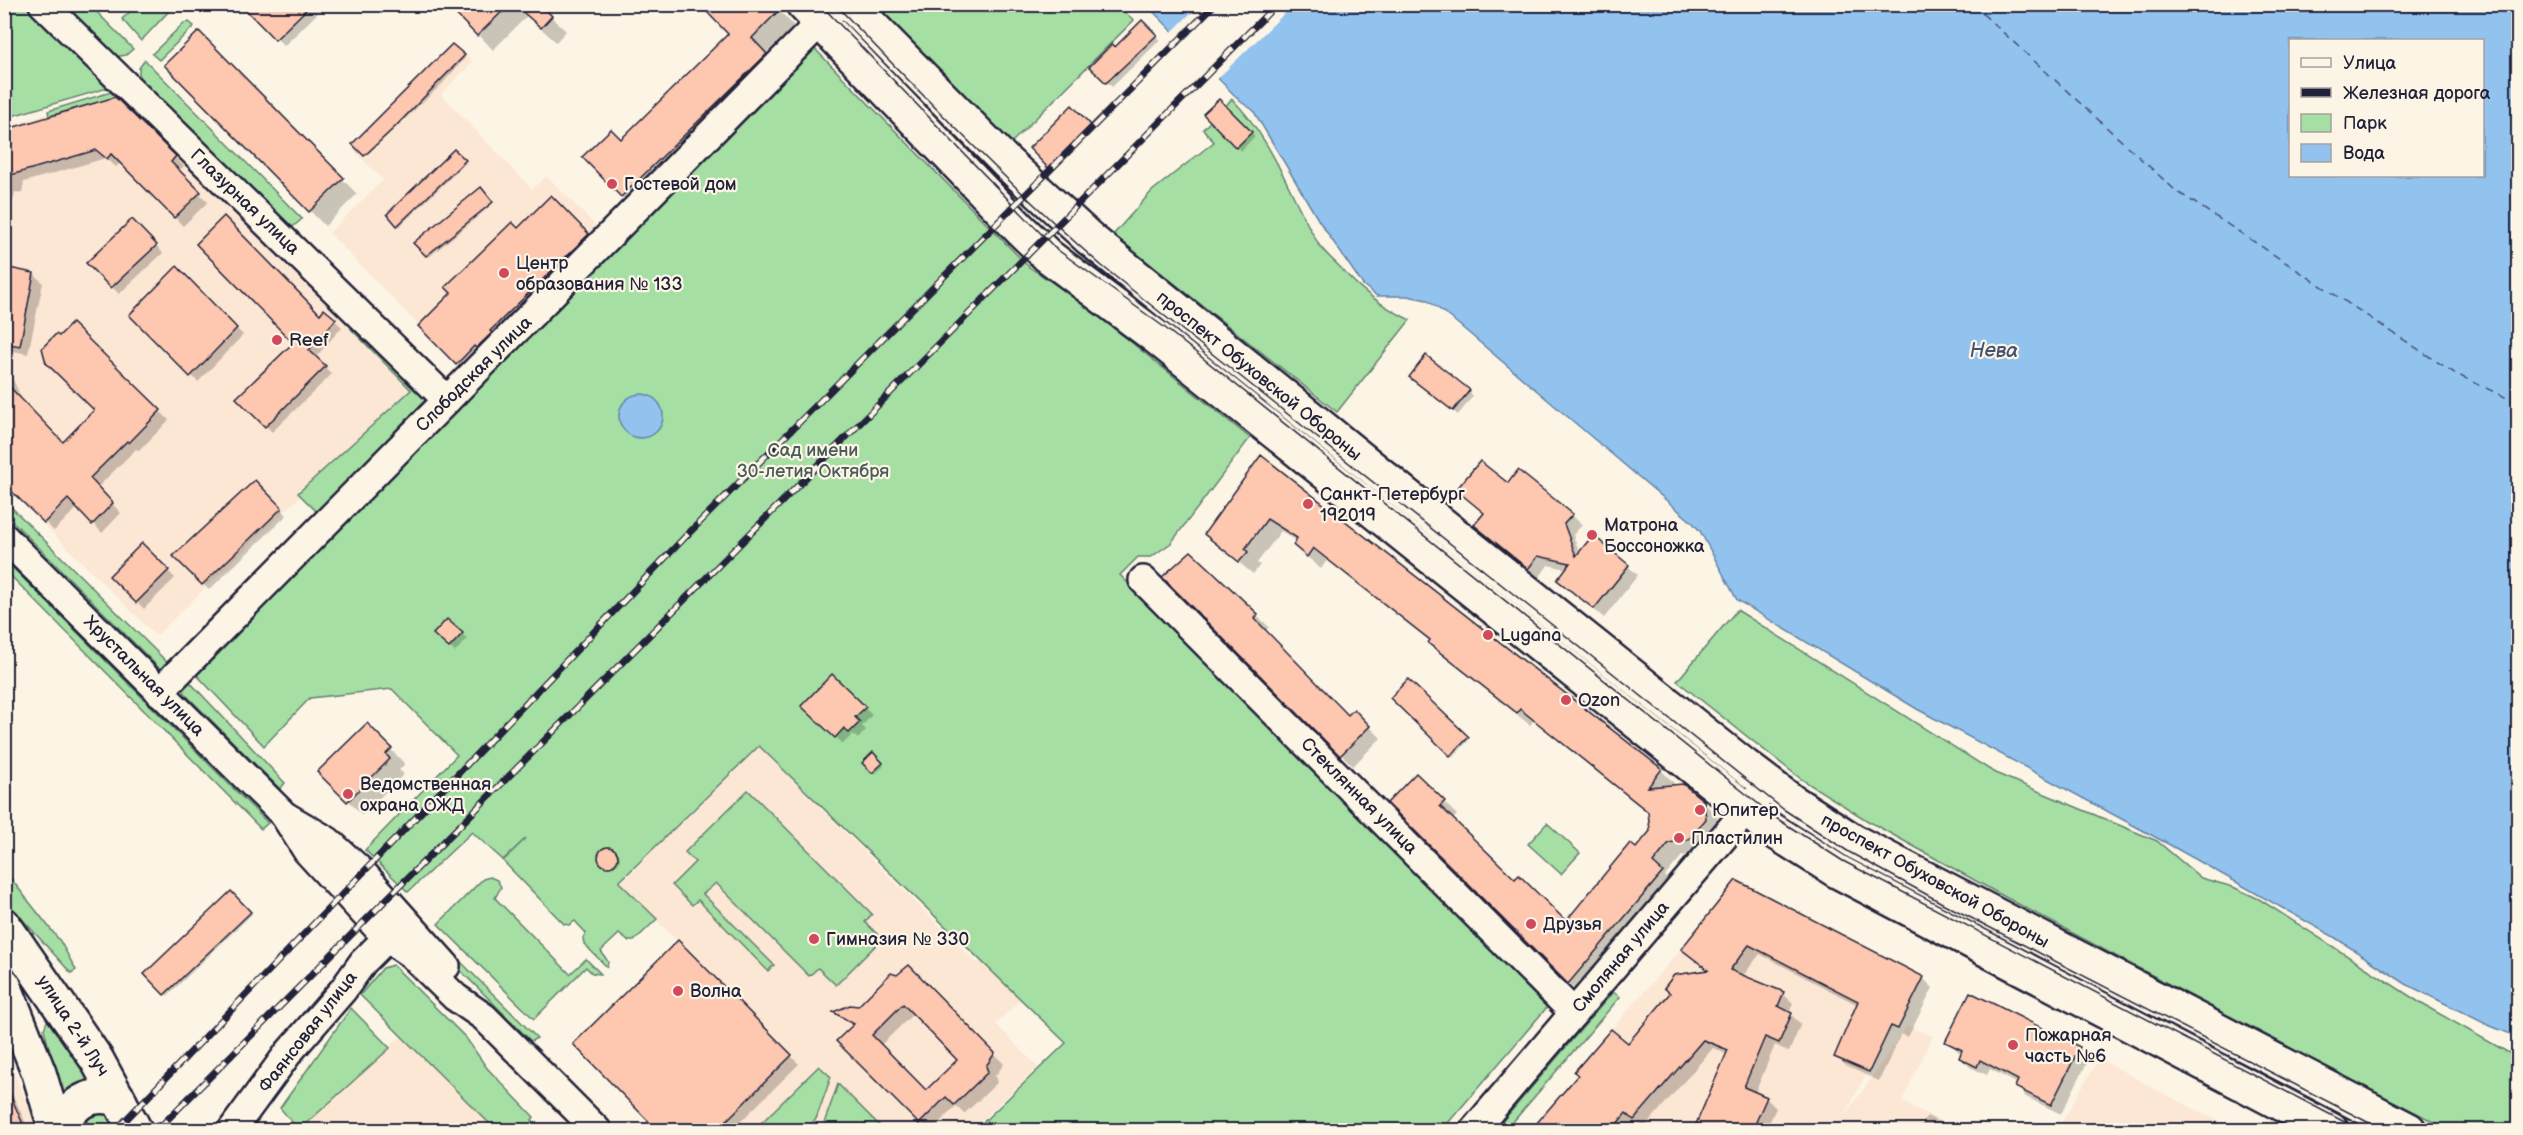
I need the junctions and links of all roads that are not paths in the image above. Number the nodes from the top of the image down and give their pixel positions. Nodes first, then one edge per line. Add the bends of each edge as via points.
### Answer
1 (43, 4) edge
2 (850, 4) edge
3 (821, 11) edge
4 (447, 400) junction
5 (4, 537) edge
6 (1143, 580) dead end
7 (159, 692) junction
8 (1769, 784) junction
9 (1746, 810) junction
10 (284, 815) junction
11 (4, 925) edge
12 (387, 938) junction
13 (4, 985) edge
14 (1574, 1013) junction
15 (484, 1017) junction
16 (119, 1099) junction
17 (56, 1130) edge
18 (135, 1131) edge
19 (232, 1131) edge
20 (597, 1131) edge
21 (1474, 1131) edge
22 (2331, 1131) edge
23 (2409, 1131) edge

1 - 4 street, Глазурная улица
2 - 8 main road, проспект Обуховской Обороны via 1006,162 1090,239
3 - 4 street, Слободская улица
3 - 9 main road, проспект Обуховской Обороны via 996,205 1048,256 1156,337
4 - 7 street, Слободская улица
5 - 7 street, Хрустальная улица
6 - 14 street, Стеклянная улица
7 - 10 street, Хрустальная улица
8 - 9 street, Смоляная улица
8 - 23 main road, проспект Обуховской Обороны via 1855,842
9 - 14 street, Смоляная улица
9 - 22 main road, проспект Обуховской Обороны via 1837,872
10 - 12 street, Хрустальная улица via 307,851
10 - 15 street, Хрустальная улица via 328,841 361,871 465,987
11 - 16 main road, улица 2-й Луч
12 - 15 street, Хрустальная улица
12 - 19 street, Фаянсовая улица via 289,1052
13 - 17 main road, улица 2-й Луч via 39,1073
14 - 21 street, Смоляная улица
15 - 20 street, Хрустальная улица
16 - 17 main road via 92,1096 77,1104
16 - 18 main road, улица 2-й Луч

